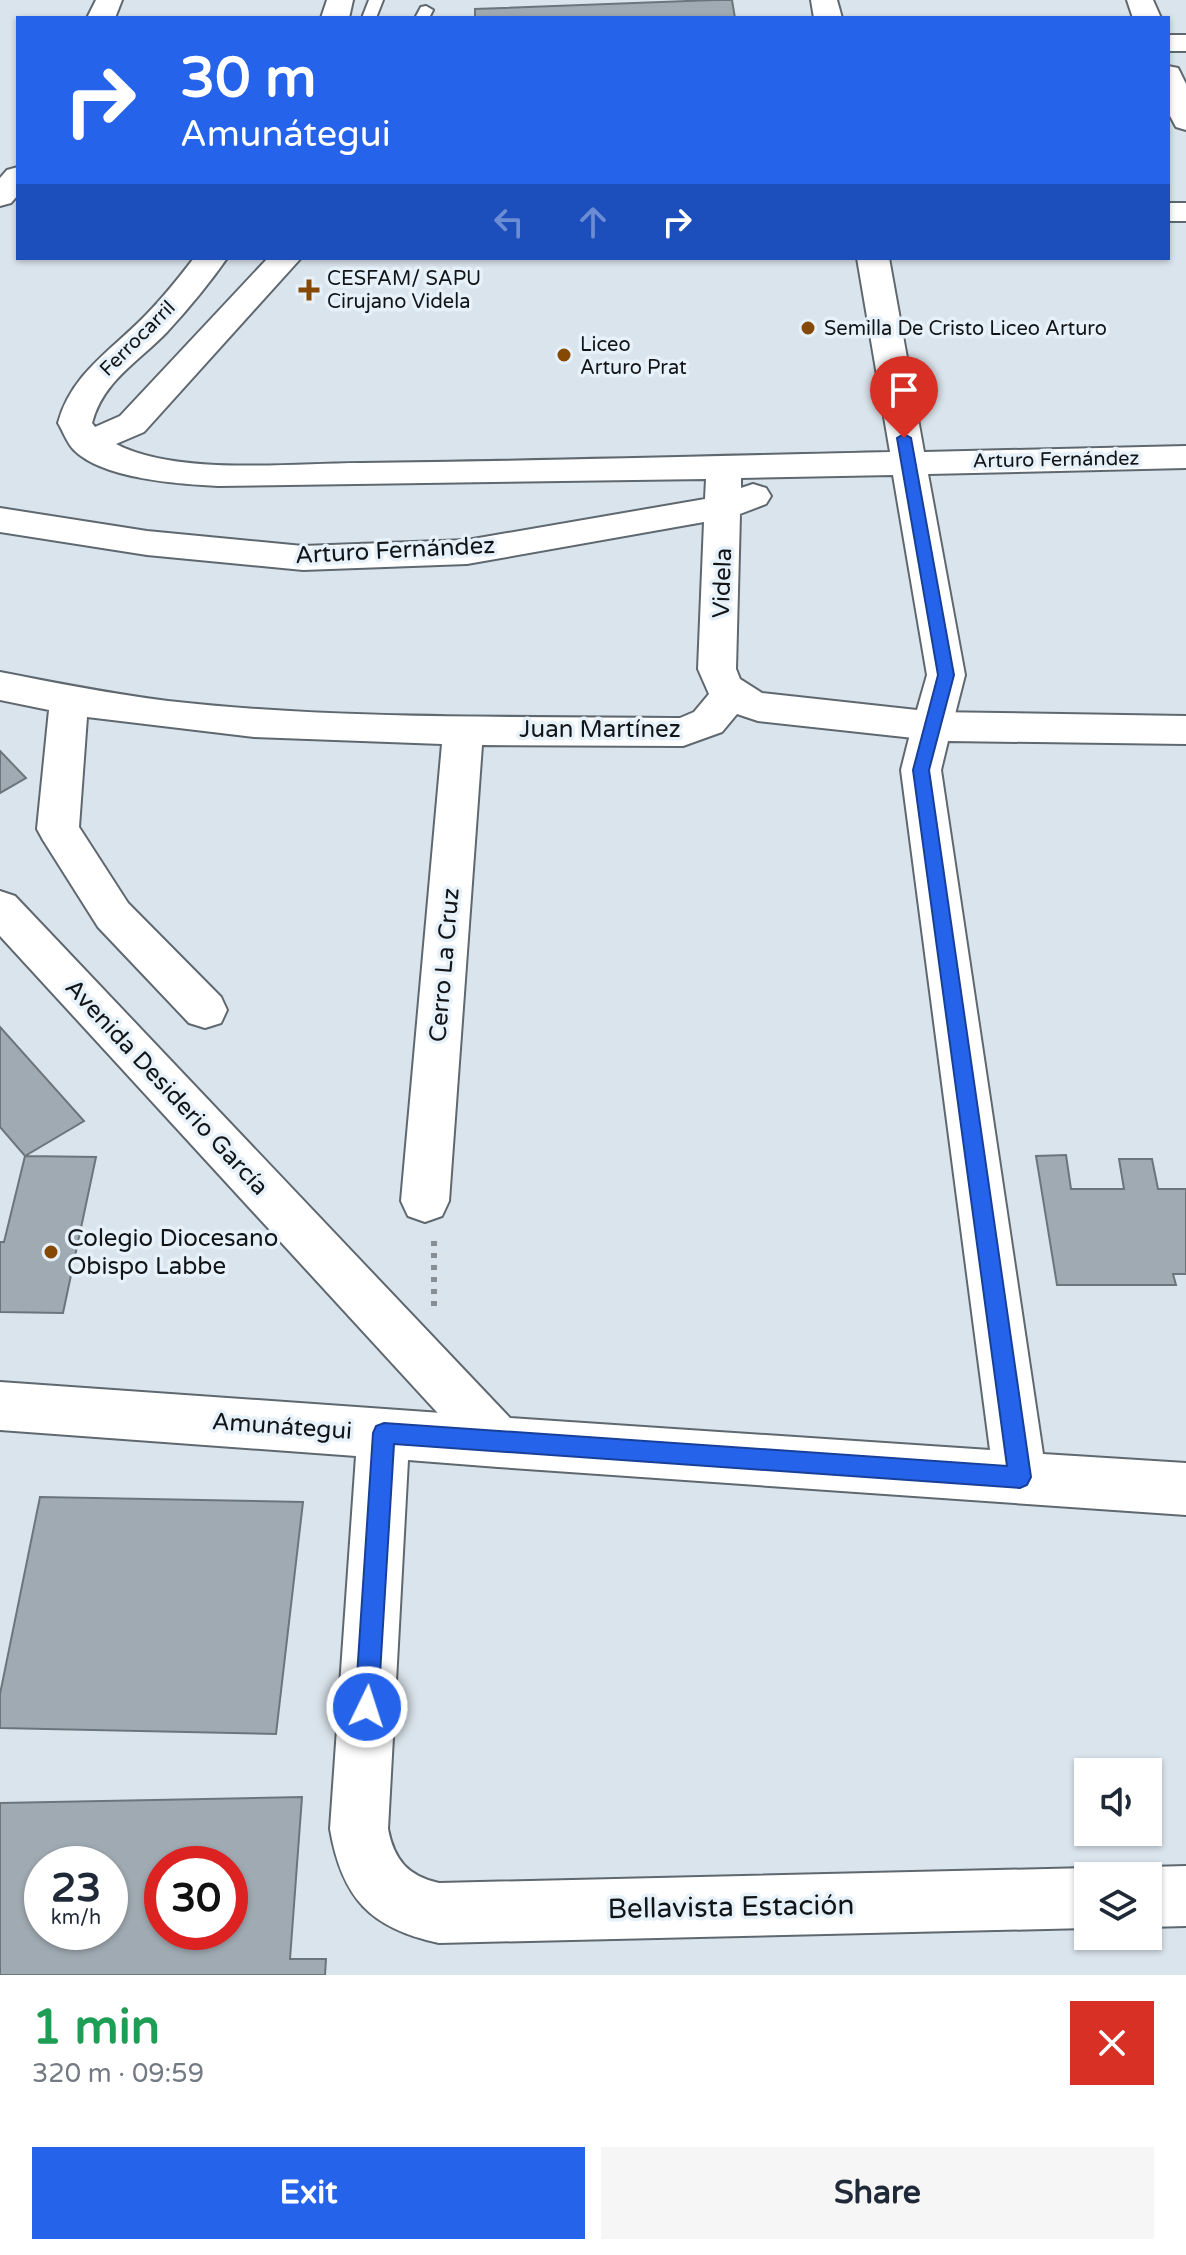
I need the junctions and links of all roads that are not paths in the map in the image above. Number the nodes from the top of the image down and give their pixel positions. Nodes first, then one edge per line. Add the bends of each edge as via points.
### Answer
1 (1170, 79) edge
2 (1186, 121) edge
3 (16, 178) edge
4 (0, 197) edge
5 (209, 260) edge
6 (283, 260) edge
7 (873, 260) edge
8 (81, 433) junction
9 (1186, 457) edge
10 (909, 463) junction
11 (829, 464) junction
12 (724, 467) junction
13 (725, 507) junction
14 (0, 520) edge
15 (0, 686) edge
16 (731, 695) junction
17 (69, 701) junction
18 (932, 726) junction
19 (463, 729) junction
20 (1186, 730) edge
21 (0, 908) edge
22 (205, 1010) dead end
23 (425, 1201) dead end
24 (0, 1406) edge
25 (384, 1433) junction
26 (498, 1442) junction
27 (1020, 1477) junction
28 (1186, 1490) edge
29 (1186, 1896) edge
30 (1162, 1897) edge
31 (1074, 1898) edge

1 - 2 street
3 - 4 street
5 - 8 street, Ferrocarril via 155,325 91,383 77,406
6 - 8 street via 132,424
7 - 10 street
8 - 12 street, Arturo Fernández via 117,459 160,471 218,475
9 - 10 street, Arturo Fernández
10 - 11 street, Arturo Fernández
10 - 18 street via 946,675
11 - 12 street, Arturo Fernández
11 - 13 street, Arturo Fernández
12 - 13 street, Videla
13 - 14 street, Arturo Fernández via 467,552 303,558 147,543
13 - 16 street, Videla via 717,669
15 - 17 street, Juan Martínez
16 - 18 street via 758,707
16 - 19 street, Juan Martínez via 708,722 683,732
17 - 19 street, Juan Martínez via 200,717
17 - 22 street via 58,829 113,915
18 - 20 street
18 - 27 street via 921,770
19 - 23 street, Cerro La Cruz
21 - 26 street, Avenida Desiderio García
24 - 25 street, Amunátegui
25 - 26 street, Amunátegui
25 - 31 street, Bellavista Estación via 359,1829 362,1849 381,1886 397,1901 439,1913
26 - 27 street, Amunátegui
27 - 28 street, Amunátegui
29 - 30 street

